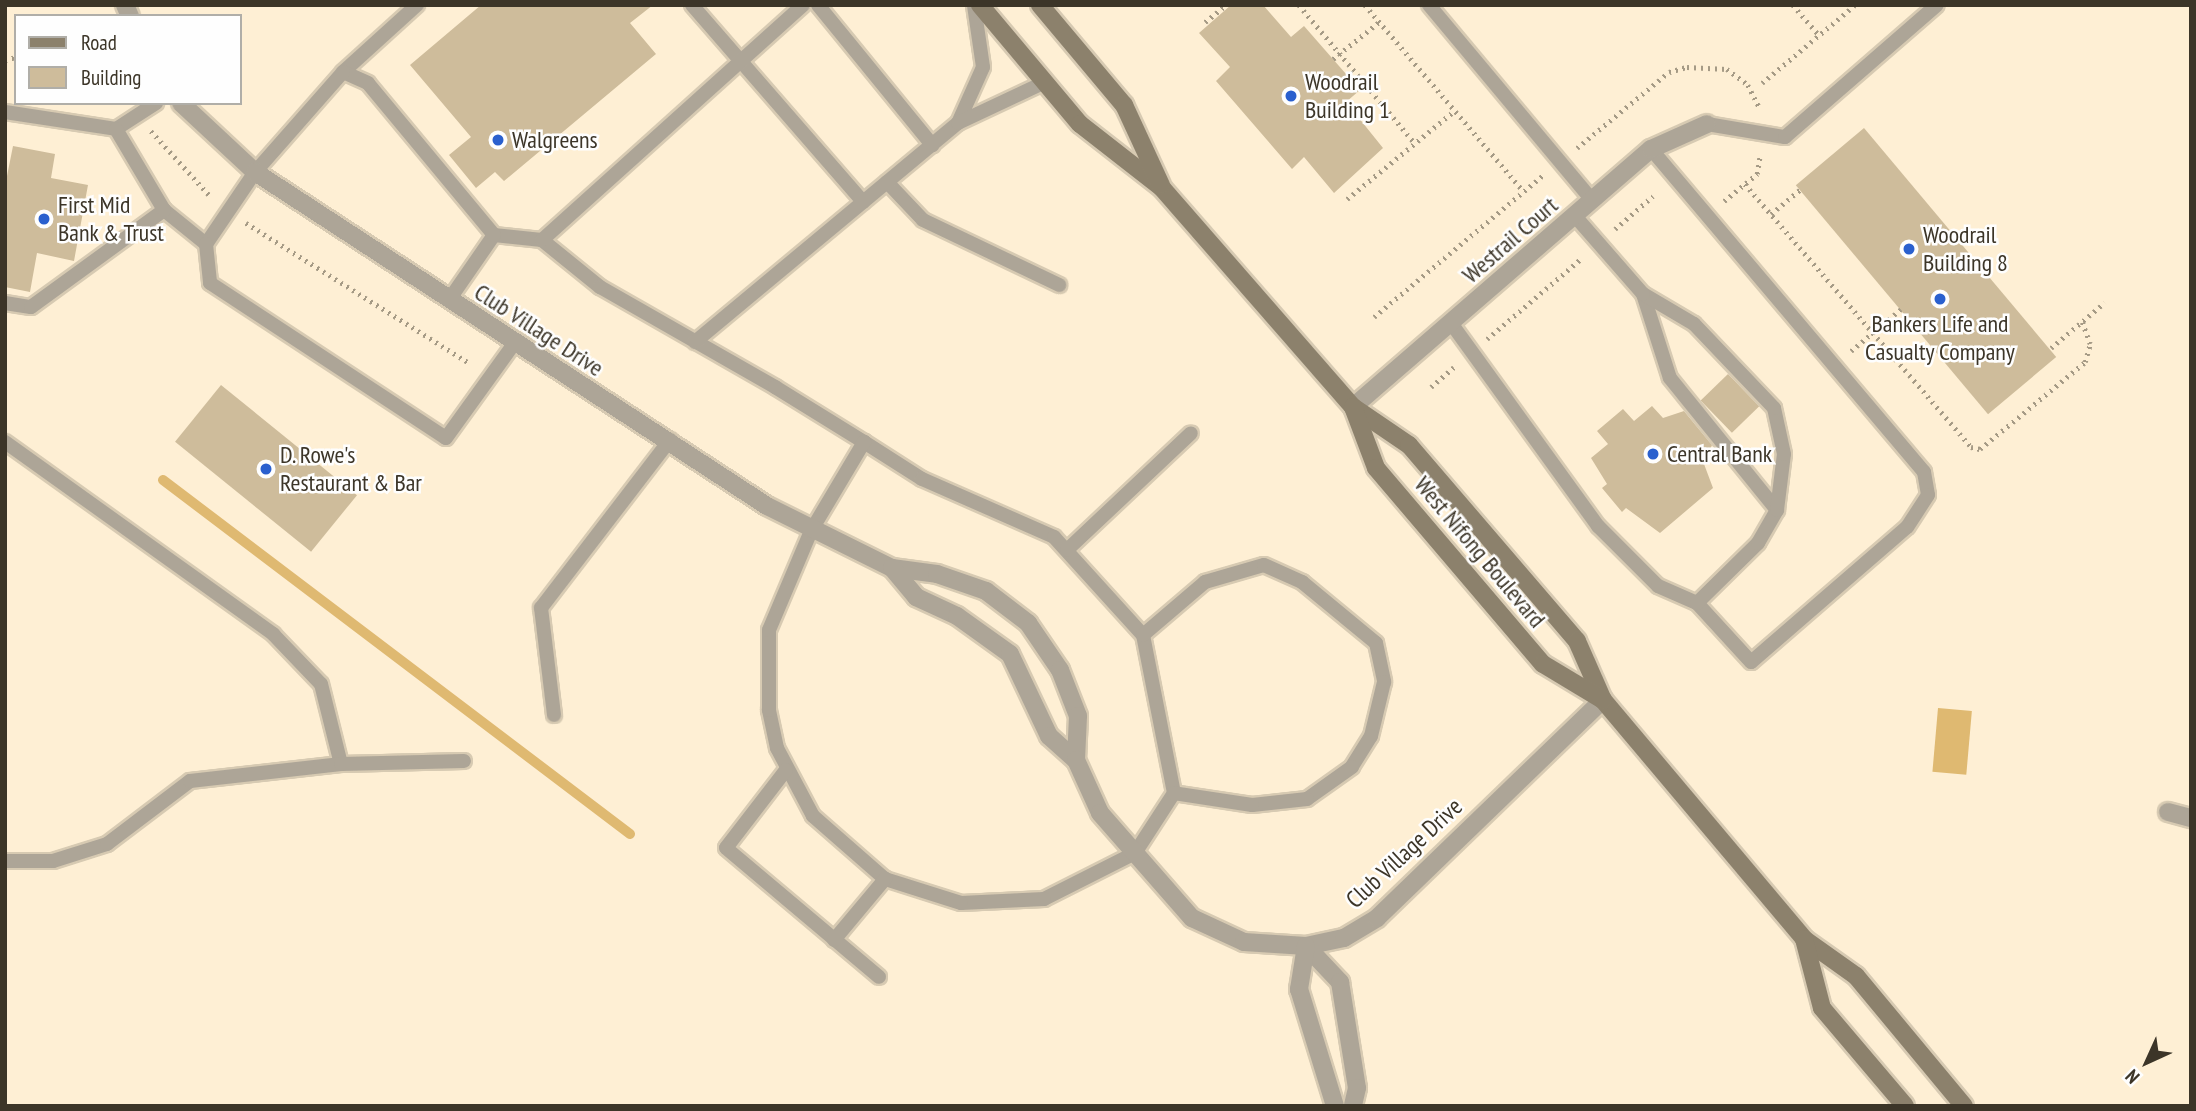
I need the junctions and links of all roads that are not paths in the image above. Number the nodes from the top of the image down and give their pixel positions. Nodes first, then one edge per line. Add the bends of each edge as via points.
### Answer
1 (416, 5) edge
2 (692, 5) edge
3 (803, 5) edge
4 (818, 5) edge
5 (974, 5) edge
6 (980, 5) edge
7 (1040, 5) edge
8 (1429, 5) edge
9 (1937, 5) edge
10 (742, 60) junction
11 (343, 72) junction
12 (1043, 83) junction
13 (153, 105) edge
14 (183, 105) edge
15 (5, 112) edge
16 (958, 123) junction
17 (1707, 124) joint
18 (116, 129) junction
19 (932, 145) junction
20 (1651, 149) junction
21 (255, 172) junction
22 (887, 182) junction
23 (1163, 188) junction
24 (1591, 199) junction
25 (863, 202) junction
26 (164, 210) junction
27 (1575, 216) junction
28 (494, 235) junction
29 (542, 240) junction
30 (206, 244) junction
31 (1059, 285) dead end
32 (1643, 294) junction
33 (449, 300) junction
34 (5, 303) edge
35 (1451, 323) junction
36 (695, 342) junction
37 (513, 345) junction
38 (1353, 407) junction
39 (1191, 433) dead end
40 (670, 440) junction
41 (5, 442) edge
42 (864, 442) junction
43 (1777, 510) junction
44 (811, 531) junction
45 (1067, 550) junction
46 (891, 568) junction
47 (1697, 603) junction
48 (1143, 635) junction
49 (1603, 700) junction
50 (554, 715) dead end
51 (1076, 760) junction
52 (464, 761) dead end
53 (341, 764) junction
54 (786, 770) junction
55 (1174, 793) junction
56 (2168, 812) dead end
57 (2191, 818) edge
58 (1135, 853) junction
59 (5, 861) edge
60 (885, 879) junction
61 (1804, 939) junction
62 (834, 940) junction
63 (1306, 946) junction
64 (879, 977) dead end
65 (1335, 1106) edge
66 (1353, 1106) edge
67 (1905, 1106) edge
68 (1964, 1106) edge

1 - 11 lane
2 - 10 lane
3 - 10 lane
4 - 19 lane
5 - 16 lane via 983,67
6 - 12 main road, West Nifong Boulevard
7 - 23 main road, West Nifong Boulevard via 1124,105
8 - 24 lane
9 - 17 lane via 1785,137
10 - 25 lane
10 - 29 lane
11 - 21 lane
11 - 28 lane via 368,83
12 - 16 lane
12 - 23 main road, West Nifong Boulevard via 1080,124
13 - 18 lane
14 - 21 street, Club Village Drive
15 - 18 lane
16 - 19 lane
17 - 20 street, Westrail Court
18 - 26 lane
19 - 22 lane
20 - 24 street, Westrail Court
20 - 47 lane via 1924,472 1923,511 1751,662
21 - 30 lane
21 - 33 street, Club Village Drive
22 - 25 lane
22 - 31 lane via 923,220
23 - 38 main road, West Nifong Boulevard
24 - 27 street, Westrail Court
25 - 36 lane
26 - 30 lane
26 - 34 lane via 31,307
27 - 32 lane
27 - 35 street, Westrail Court
28 - 29 lane
28 - 33 lane
29 - 36 lane via 600,287
30 - 37 lane via 210,283 446,438
32 - 43 lane via 1670,378
32 - 43 lane via 1695,324 1774,408 1784,454
33 - 37 street, Club Village Drive
35 - 38 street, Westrail Court
35 - 47 lane via 1598,526 1658,586
36 - 42 lane
37 - 40 street, Club Village Drive
38 - 49 main road, West Nifong Boulevard via 1409,446 1569,631
38 - 49 main road, West Nifong Boulevard via 1376,468 1534,654
39 - 45 lane
40 - 44 street, Club Village Drive
40 - 50 lane via 541,608
41 - 53 lane via 273,634 321,684
42 - 44 lane
42 - 45 lane via 922,479 1054,537
43 - 47 lane via 1758,543
44 - 46 street, Club Village Drive
44 - 54 lane via 769,630 769,709
45 - 48 lane
46 - 51 street, Club Village Drive via 916,597 957,616 1010,653 1049,736
46 - 51 street, Club Village Drive via 937,574 986,591 1028,623 1060,670 1078,716
48 - 55 lane
48 - 55 lane via 1205,582 1264,565 1302,582 1376,643 1384,682 1371,736 1352,767 1307,799 1252,805
49 - 61 main road, West Nifong Boulevard
49 - 63 street, Club Village Drive via 1377,918 1344,938
51 - 58 street, Club Village Drive via 1100,813
52 - 53 lane
53 - 59 lane via 190,781 107,844 53,861
54 - 60 lane via 813,816
54 - 62 lane via 726,848
55 - 58 lane
56 - 57 street
58 - 60 lane via 1044,899 1005,904 961,903
58 - 63 street, Club Village Drive via 1192,918 1216,932 1244,942
60 - 62 lane
61 - 67 main road, West Nifong Boulevard via 1822,1008
61 - 68 main road, West Nifong Boulevard via 1856,976
62 - 64 lane
63 - 65 street via 1299,989
63 - 66 street via 1340,982 1357,1088

